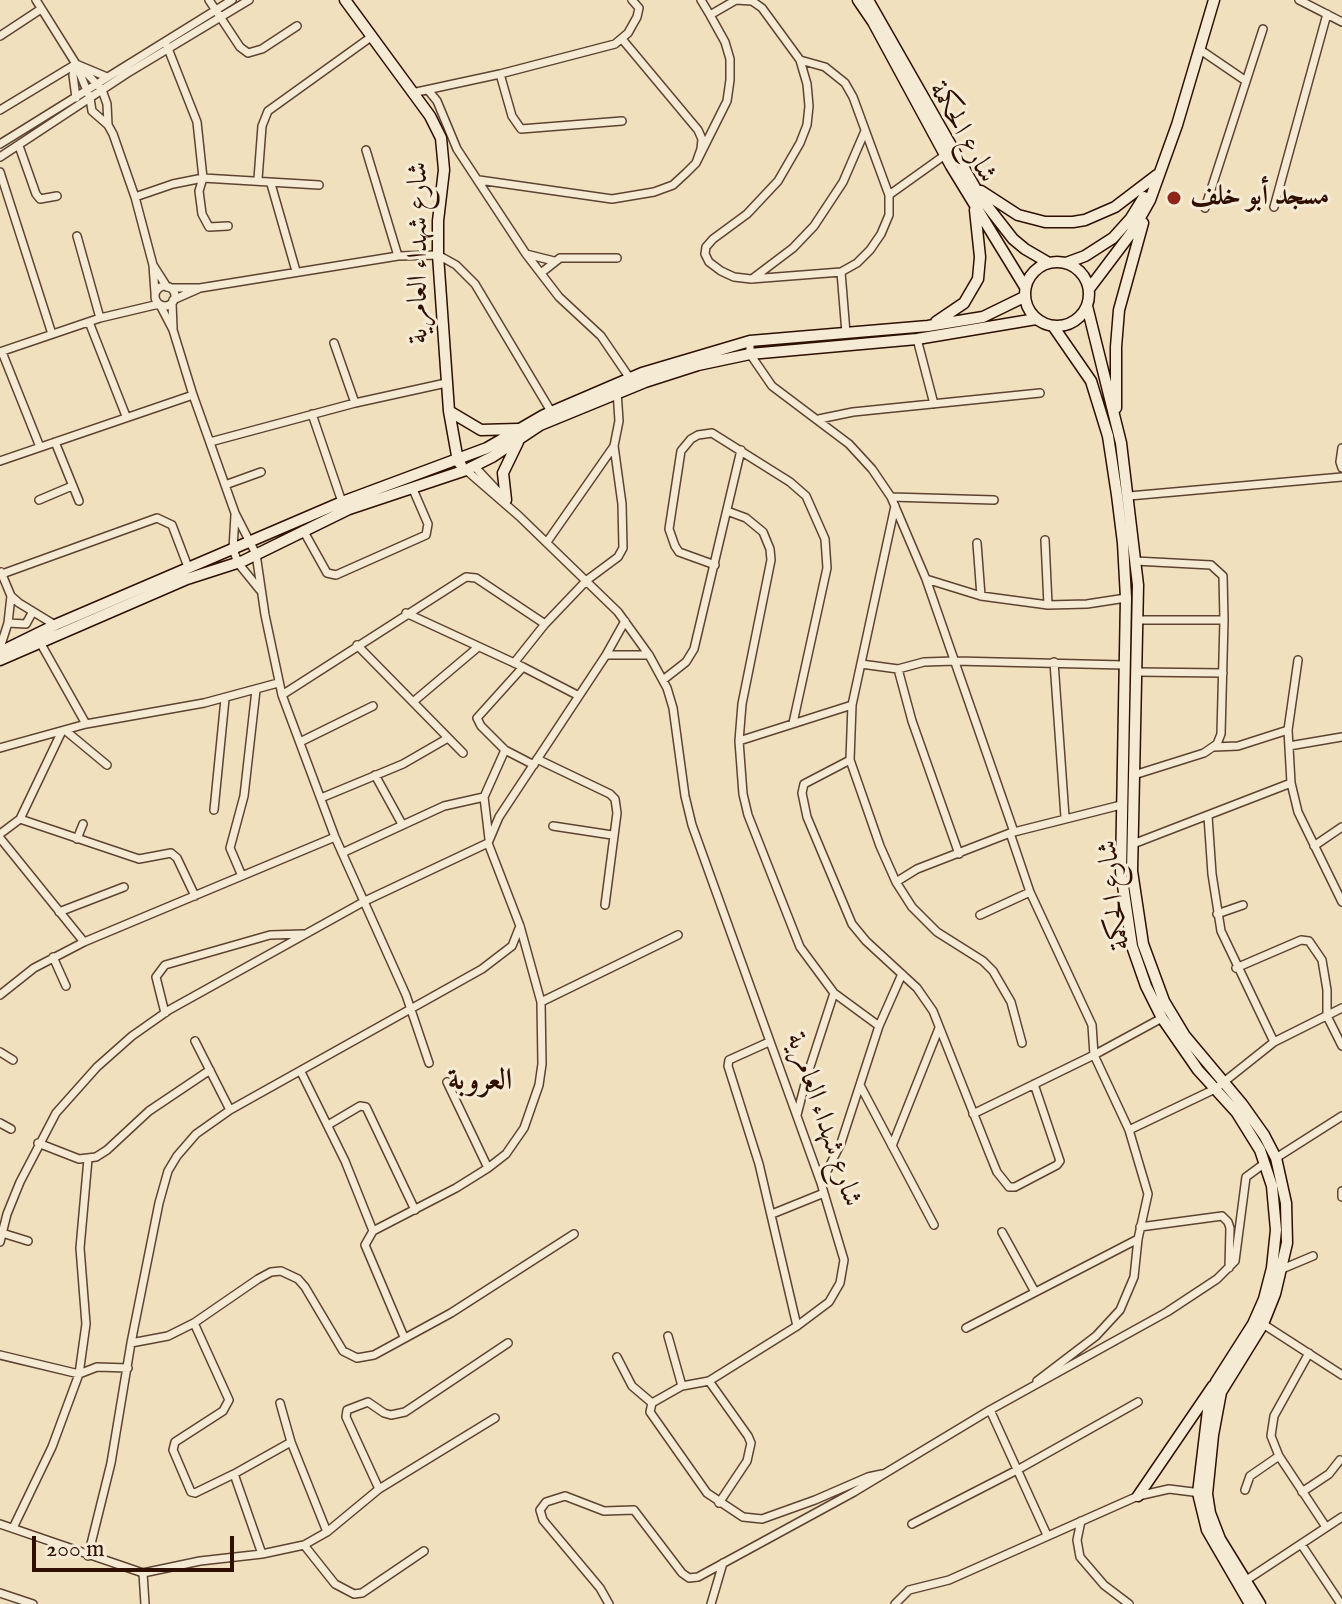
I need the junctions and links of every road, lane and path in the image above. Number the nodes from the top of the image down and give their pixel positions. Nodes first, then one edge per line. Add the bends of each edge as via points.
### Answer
1 (36, 0) edge
2 (209, 0) edge
3 (232, 0) edge
4 (249, 0) edge
5 (345, 0) edge
6 (632, 0) edge
7 (701, 0) edge
8 (858, 0) edge
9 (868, 0) edge
10 (1214, 0) edge
11 (1299, 0) edge
12 (41, 9) junction
13 (218, 13) junction
14 (1327, 14) junction
15 (710, 15) junction
16 (1342, 22) edge
17 (297, 26) dead end
18 (1263, 29) dead end
19 (0, 36) edge
20 (371, 37) junction
21 (622, 39) junction
22 (166, 44) junction
23 (1199, 49) junction
24 (800, 60) junction
25 (76, 64) junction
26 (500, 74) junction
27 (107, 77) junction
28 (1246, 81) junction
29 (96, 82) junction
30 (87, 89) junction
31 (102, 90) junction
32 (428, 90) junction
33 (412, 93) junction
34 (76, 98) junction
35 (90, 98) junction
36 (0, 110) edge
37 (622, 121) dead end
38 (108, 125) junction
39 (865, 131) junction
40 (0, 144) edge
41 (19, 146) junction
42 (366, 150) dead end
43 (945, 155) junction
44 (0, 157) edge
45 (696, 163) junction
46 (1163, 164) junction
47 (0, 172) edge
48 (1157, 175) junction
49 (203, 178) junction
50 (258, 179) junction
51 (479, 180) junction
52 (271, 184) junction
53 (319, 185) dead end
54 (973, 185) junction
55 (889, 195) junction
56 (57, 196) dead end
57 (135, 197) junction
58 (1150, 200) junction
59 (974, 204) junction
60 (1274, 207) dead end
61 (1205, 208) dead end
62 (228, 226) dead end
63 (77, 236) dead end
64 (526, 254) junction
65 (438, 255) junction
66 (398, 256) junction
67 (617, 258) dead end
68 (554, 261) junction
69 (1049, 263) junction
70 (1066, 263) junction
71 (153, 265) junction
72 (296, 271) junction
73 (841, 272) junction
74 (541, 273) junction
75 (751, 279) junction
76 (169, 287) junction
77 (200, 288) junction
78 (1089, 289) junction
79 (1025, 292) junction
80 (155, 294) junction
81 (172, 302) junction
82 (160, 304) junction
83 (1087, 306) junction
84 (135, 308) junction
85 (100, 318) junction
86 (1036, 319) junction
87 (89, 322) junction
88 (928, 326) junction
89 (1053, 326) junction
90 (173, 330) junction
91 (846, 333) junction
92 (52, 334) junction
93 (917, 339) junction
94 (750, 341) junction
95 (334, 343) dead end
96 (1, 352) edge
97 (750, 354) junction
98 (632, 382) junction
99 (446, 383) junction
100 (616, 388) junction
101 (1040, 393) dead end
102 (193, 395) junction
103 (355, 403) junction
104 (934, 404) junction
105 (449, 411) junction
106 (312, 414) junction
107 (553, 415) junction
108 (126, 416) junction
109 (819, 419) junction
110 (1117, 426) junction
111 (520, 434) junction
112 (55, 442) junction
113 (210, 442) junction
114 (614, 446) junction
115 (40, 447) junction
116 (1342, 448) edge
117 (741, 450) junction
118 (0, 461) edge
119 (466, 464) junction
120 (1342, 468) edge
121 (261, 472) dead end
122 (1342, 477) edge
123 (225, 485) junction
124 (72, 486) junction
125 (412, 487) junction
126 (1129, 496) junction
127 (891, 497) junction
128 (39, 500) dead end
129 (506, 500) junction
130 (994, 500) dead end
131 (79, 501) dead end
132 (342, 502) junction
133 (895, 506) junction
134 (727, 511) junction
135 (235, 513) junction
136 (519, 516) junction
137 (303, 530) junction
138 (1045, 540) dead end
139 (250, 541) junction
140 (547, 542) junction
141 (977, 543) dead end
142 (233, 549) junction
143 (256, 554) junction
144 (1135, 561) junction
145 (238, 563) junction
146 (715, 565) junction
147 (188, 567) junction
148 (1, 572) edge
149 (926, 579) junction
150 (587, 580) junction
151 (260, 590) junction
152 (11, 596) junction
153 (981, 596) junction
154 (1126, 598) junction
155 (1048, 605) junction
156 (32, 613) junction
157 (406, 613) junction
158 (1139, 620) junction
159 (1224, 620) junction
160 (625, 621) junction
161 (8, 623) junction
162 (545, 624) junction
163 (55, 625) junction
164 (41, 644) junction
165 (357, 645) junction
166 (477, 648) junction
167 (0, 650) edge
168 (606, 655) junction
169 (649, 655) junction
170 (0, 660) edge
171 (1298, 660) dead end
172 (955, 661) junction
173 (1054, 662) junction
174 (514, 663) junction
175 (861, 664) junction
176 (1124, 665) junction
177 (523, 667) junction
178 (898, 669) junction
179 (1137, 672) junction
180 (1223, 673) junction
181 (663, 680) junction
182 (278, 683) junction
183 (256, 690) junction
184 (282, 695) junction
185 (579, 696) junction
186 (225, 699) junction
187 (413, 702) junction
188 (852, 705) junction
189 (373, 706) dead end
190 (793, 723) junction
191 (86, 724) junction
192 (1288, 730) junction
193 (64, 731) junction
194 (1342, 737) edge
195 (448, 738) junction
196 (739, 741) junction
197 (300, 742) junction
198 (1289, 746) junction
199 (1214, 747) junction
200 (0, 748) edge
201 (505, 750) junction
202 (463, 753) dead end
203 (850, 760) junction
204 (536, 762) junction
205 (107, 765) dead end
206 (375, 775) junction
207 (1134, 775) junction
208 (1291, 783) junction
209 (484, 797) junction
210 (321, 798) junction
211 (1121, 805) junction
212 (214, 810) dead end
213 (1208, 816) junction
214 (1065, 817) junction
215 (20, 819) junction
216 (83, 824) dead end
217 (402, 824) junction
218 (553, 826) dead end
219 (1342, 827) edge
220 (1012, 833) junction
221 (612, 835) junction
222 (0, 836) edge
223 (335, 837) junction
224 (77, 839) junction
225 (488, 841) junction
226 (1133, 844) junction
227 (1314, 846) junction
228 (342, 853) junction
229 (959, 854) junction
230 (242, 876) junction
231 (896, 882) junction
232 (124, 887) dead end
233 (1030, 892) junction
234 (195, 896) junction
235 (365, 901) junction
236 (1342, 902) edge
237 (605, 905) dead end
238 (1243, 905) dead end
239 (59, 912) junction
240 (1217, 914) junction
241 (980, 915) dead end
242 (520, 926) junction
243 (305, 933) junction
244 (678, 935) dead end
245 (84, 942) junction
246 (53, 957) junction
247 (1236, 968) junction
248 (902, 974) junction
249 (66, 986) dead end
250 (834, 993) junction
251 (0, 995) edge
252 (541, 1002) junction
253 (1342, 1008) edge
254 (409, 1010) junction
255 (165, 1013) junction
256 (1327, 1016) junction
257 (1162, 1018) junction
258 (879, 1026) junction
259 (939, 1028) junction
260 (195, 1041) dead end
261 (769, 1042) junction
262 (1274, 1042) junction
263 (1022, 1043) dead end
264 (1342, 1046) edge
265 (0, 1052) edge
266 (1094, 1055) junction
267 (13, 1060) dead end
268 (429, 1063) dead end
269 (210, 1070) junction
270 (301, 1072) junction
271 (447, 1082) dead end
272 (1034, 1084) junction
273 (1220, 1086) junction
274 (861, 1087) junction
275 (230, 1110) junction
276 (973, 1114) junction
277 (1342, 1116) edge
278 (797, 1117) junction
279 (0, 1123) edge
280 (328, 1125) junction
281 (11, 1129) dead end
282 (1129, 1130) junction
283 (38, 1143) junction
284 (892, 1146) junction
285 (1276, 1158) junction
286 (88, 1159) junction
287 (1265, 1163) junction
288 (488, 1168) junction
289 (821, 1183) junction
290 (1342, 1191) edge
291 (824, 1193) junction
292 (1342, 1197) edge
293 (415, 1210) junction
294 (4, 1213) edge
295 (772, 1214) junction
296 (934, 1225) dead end
297 (1140, 1227) junction
298 (373, 1231) junction
299 (1002, 1232) dead end
300 (574, 1234) dead end
301 (1, 1238) edge
302 (1138, 1239) junction
303 (28, 1241) dead end
304 (1313, 1256) dead end
305 (1229, 1268) junction
306 (1282, 1269) junction
307 (1035, 1292) junction
308 (194, 1323) junction
309 (1263, 1324) junction
310 (797, 1326) junction
311 (966, 1328) dead end
312 (668, 1336) dead end
313 (404, 1337) junction
314 (131, 1343) junction
315 (508, 1343) dead end
316 (1309, 1353) junction
317 (0, 1355) edge
318 (617, 1357) dead end
319 (128, 1368) junction
320 (79, 1374) junction
321 (1342, 1375) edge
322 (709, 1381) junction
323 (1216, 1382) junction
324 (682, 1386) junction
325 (1029, 1388) junction
326 (1138, 1402) dead end
327 (280, 1403) dead end
328 (652, 1403) junction
329 (990, 1410) junction
330 (495, 1418) dead end
331 (291, 1442) junction
332 (1279, 1456) junction
333 (1340, 1460) edge
334 (1019, 1469) junction
335 (234, 1474) junction
336 (882, 1474) junction
337 (379, 1489) junction
338 (1245, 1490) dead end
339 (1302, 1492) junction
340 (1203, 1494) junction
341 (1138, 1496) junction
342 (719, 1503) junction
343 (1342, 1517) edge
344 (1081, 1521) junction
345 (0, 1524) edge
346 (912, 1524) dead end
347 (1326, 1527) junction
348 (13, 1528) junction
349 (327, 1532) junction
350 (1047, 1535) junction
351 (1301, 1544) junction
352 (304, 1545) junction
353 (424, 1551) dead end
354 (262, 1554) junction
355 (88, 1556) junction
356 (723, 1563) junction
357 (143, 1573) junction
358 (1245, 1581) junction
359 (0, 1593) edge
360 (33, 1604) edge
361 (145, 1604) edge
362 (609, 1604) edge
363 (711, 1604) edge
364 (895, 1604) edge
365 (1129, 1604) edge
366 (1250, 1604) edge
367 (1260, 1604) edge
368 (1341, 1604) edge

1 - 12 street
2 - 13 street
3 - 13 street
4 - 13 street
5 - 20 street, شارع شهداء العامرية
6 - 21 street via 640,11
7 - 15 street
8 - 43 street, شارع الحكمة
9 - 54 street, شارع الحكمة
10 - 23 street
11 - 14 street
12 - 19 street
12 - 25 street
13 - 17 street via 248,53
13 - 22 street
14 - 16 street
14 - 60 street
15 - 24 street via 736,0 752,1
15 - 45 street via 725,42 730,80 727,101
18 - 28 street
20 - 33 street, شارع شهداء العامرية
20 - 50 street via 268,111
21 - 26 street
21 - 45 street via 698,130 702,139
22 - 27 street
22 - 31 street
22 - 49 street via 197,122
23 - 28 street
23 - 46 street
24 - 39 street via 825,67 845,83
24 - 75 street via 809,106 800,143 770,190 706,247 709,262 721,271
25 - 27 street
25 - 29 street
25 - 30 street
25 - 34 street
25 - 36 street
26 - 32 street
26 - 37 street via 513,121 521,129
27 - 29 street
28 - 61 street
29 - 30 street
29 - 31 street
30 - 34 street
30 - 35 street
31 - 35 street
31 - 38 street
32 - 33 street
32 - 51 street
33 - 65 street, شارع شهداء العامرية via 443,148
34 - 40 street
35 - 38 street via 92,111
35 - 41 street
38 - 57 street
39 - 55 street
39 - 75 street via 843,182 814,226
41 - 44 street
41 - 56 street via 36,194 40,199
42 - 66 street
43 - 55 street
43 - 59 street, شارع الحكمة
45 - 51 street via 673,185 612,199
46 - 48 street
46 - 58 street
47 - 92 street
48 - 54 street via 1105,213 1057,223 1018,215
48 - 70 street via 1122,230
49 - 50 street
49 - 57 street
49 - 62 street via 199,191 205,223
50 - 52 street
51 - 64 street
52 - 53 street
52 - 72 street
54 - 69 street, شارع الحكمة via 1013,239
55 - 73 street via 889,215 881,234 857,263
57 - 71 street
58 - 78 street
58 - 110 street via 1119,310
59 - 79 street, شارع الحكمة
59 - 88 street via 980,257 974,289 957,310
63 - 85 street
64 - 68 street
64 - 74 street
65 - 66 street
65 - 99 street, شارع شهداء العامرية
65 - 107 street via 475,284
66 - 72 street
67 - 68 street
68 - 74 street
69 - 70 street
69 - 79 street via 1034,272
70 - 78 street via 1081,273
71 - 76 street
71 - 80 street
72 - 77 street
73 - 75 street
73 - 91 street
74 - 98 street via 601,336
76 - 77 street
76 - 80 street
76 - 81 street
77 - 81 street
78 - 83 street
79 - 86 street
79 - 88 street via 993,314
80 - 82 street
80 - 84 street
81 - 82 street
81 - 90 street
82 - 84 street
82 - 90 street
83 - 89 street via 1071,324
83 - 110 street, شارع الحكمة
84 - 85 street
85 - 87 street
86 - 89 street
86 - 93 street
87 - 92 street
87 - 108 street
88 - 91 street
89 - 154 street, شارع الحكمة via 1084,368 1101,411 1117,495
90 - 102 street
91 - 94 street
92 - 96 street
93 - 97 street
93 - 104 street
94 - 97 street
94 - 98 street via 685,359
95 - 103 street
96 - 115 street
97 - 98 street
97 - 109 street via 772,386
98 - 100 street
99 - 103 street
99 - 105 street, شارع شهداء العامرية
100 - 107 street
100 - 114 street via 619,421
101 - 104 street
102 - 108 street
102 - 113 street
103 - 106 street
104 - 109 street
105 - 111 street via 481,430
105 - 119 street, شارع شهداء العامرية via 453,439
106 - 113 street
106 - 132 street
107 - 111 street
108 - 112 street
109 - 127 street via 863,458
110 - 126 street, شارع الحكمة
111 - 119 street
111 - 129 street via 504,467
112 - 115 street
112 - 124 street
113 - 123 street
114 - 140 street
114 - 150 street via 625,544 618,557
115 - 118 street
116 - 120 street
117 - 134 street
117 - 146 street via 712,433 698,435 684,446 678,462 672,540 679,552
117 - 190 street via 806,496 825,539 827,568
119 - 125 street
119 - 129 street, شارع شهداء العامرية
119 - 132 street
119 - 136 street, شارع شهداء العامرية
121 - 123 street
122 - 126 street
123 - 135 street
124 - 128 street
124 - 131 street
125 - 137 street
125 - 137 street via 428,524 426,535 336,575 327,573
126 - 144 street, شارع الحكمة
127 - 130 street
127 - 133 street
129 - 136 street, شارع شهداء العامرية
132 - 139 street
133 - 149 street
133 - 175 street
134 - 146 street
134 - 196 street via 763,532 771,560
135 - 139 street
135 - 142 street
136 - 140 street, شارع شهداء العامرية
137 - 143 street
138 - 155 street
139 - 142 street
139 - 143 street
140 - 150 street, شارع شهداء العامرية
141 - 153 street
142 - 145 street
142 - 147 street
143 - 145 street
143 - 151 street
144 - 158 street, شارع الحكمة
144 - 159 street via 1211,565 1223,576
145 - 151 street
145 - 164 street via 187,579
146 - 181 street via 694,649
147 - 148 street via 172,525 157,518
147 - 163 street
148 - 152 street
149 - 153 street
149 - 172 street
150 - 160 street, شارع شهداء العامرية
150 - 162 street
151 - 182 street
152 - 156 street
152 - 161 street
153 - 155 street
154 - 155 street
154 - 176 street, شارع الحكمة
156 - 161 street via 26,624
156 - 163 street
157 - 162 street via 472,576
157 - 165 street
157 - 166 street
158 - 159 street
158 - 179 street, شارع الحكمة
159 - 180 street
160 - 168 street
160 - 169 street, شارع شهداء العامرية
161 - 167 street
162 - 174 street
163 - 167 street
164 - 170 street
164 - 191 street
165 - 184 street
165 - 187 street
166 - 174 street
166 - 187 street
168 - 169 street
168 - 185 street
169 - 181 street, شارع شهداء العامرية
171 - 192 street
172 - 173 street
172 - 178 street
172 - 220 street
173 - 176 street
173 - 214 street
174 - 177 street
175 - 178 street
175 - 188 street
176 - 211 street, شارع الحكمة
177 - 185 street
177 - 201 street via 477,718
178 - 229 street
179 - 180 street
179 - 207 street, شارع الحكمة
180 - 199 street via 1221,734
181 - 261 street, شارع شهداء العامرية via 673,708 692,825
182 - 183 street
182 - 184 street
183 - 186 street
183 - 230 street via 244,796 231,845
184 - 197 street
185 - 204 street
186 - 191 street
186 - 212 street
187 - 195 street
188 - 190 street
188 - 203 street
189 - 197 street
190 - 196 street
191 - 193 street
192 - 198 street
192 - 199 street via 1238,746
193 - 200 street
193 - 205 street
193 - 215 street
194 - 198 street
195 - 202 street
195 - 206 street
196 - 250 street via 743,794 761,852 800,947
197 - 210 street
198 - 208 street
199 - 207 street
201 - 204 street
201 - 209 street
203 - 231 street
203 - 248 street via 804,784 807,817 852,924
204 - 221 street via 613,797 617,813
204 - 225 street
206 - 210 street
206 - 217 street
207 - 226 street, شارع الحكمة
208 - 213 street
208 - 227 street
209 - 217 street
209 - 225 street
210 - 223 street
211 - 214 street
211 - 257 street, شارع الحكمة via 1128,928
213 - 226 street
213 - 240 street
214 - 220 street
215 - 222 street
215 - 224 street
216 - 224 street
217 - 228 street
218 - 221 street
219 - 227 street
220 - 229 street
220 - 233 street
221 - 237 street
222 - 239 street
223 - 228 street
223 - 230 street
224 - 234 street via 139,859 171,853
225 - 235 street
225 - 242 street
226 - 273 street, شارع الحكمة via 1139,924 1156,983
227 - 236 street
228 - 235 street
229 - 231 street
230 - 234 street
231 - 263 street via 937,932 993,971 1011,1002
232 - 239 street
233 - 241 street
233 - 266 street via 1092,1025
234 - 245 street
235 - 243 street
235 - 254 street
238 - 240 street
239 - 245 street
240 - 247 street
242 - 252 street
242 - 254 street via 502,956
243 - 255 street
243 - 255 street via 270,935 165,965 156,977
244 - 252 street
245 - 246 street
246 - 249 street
246 - 251 street
247 - 256 street via 1309,941 1325,971
247 - 262 street
248 - 258 street
248 - 259 street via 926,1000
250 - 258 street
250 - 278 street
252 - 288 street via 542,1064 532,1109 516,1142
253 - 256 street
254 - 268 street
254 - 270 street
255 - 283 street via 97,1067 56,1113
256 - 262 street
256 - 264 street
257 - 266 street
257 - 273 street, شارع الحكمة via 1198,1070
258 - 274 street
259 - 276 street
259 - 284 street
260 - 269 street
261 - 278 street, شارع شهداء العامرية
261 - 295 street via 729,1060 728,1066
262 - 273 street
265 - 267 street
266 - 272 street
266 - 282 street
269 - 275 street
269 - 286 street via 149,1111 102,1154
270 - 275 street
270 - 280 street
271 - 288 street
272 - 276 street
272 - 276 street via 1060,1161 1015,1187 1005,1185 997,1172
273 - 282 street
273 - 285 street, شارع الحكمة via 1252,1117
273 - 287 street, شارع الحكمة
274 - 284 street
274 - 289 street
275 - 314 street via 187,1142 168,1171
277 - 285 street
278 - 289 street, شارع شهداء العامرية
279 - 281 street
280 - 293 street via 366,1107
280 - 298 street
282 - 297 street via 1148,1194
283 - 286 street
283 - 294 street
284 - 296 street
285 - 306 street, شارع الحكمة via 1286,1203
286 - 320 street via 80,1248 86,1324
287 - 305 street via 1245,1182 1235,1261
287 - 323 street, شارع الحكمة via 1275,1206 1272,1268 1253,1324
288 - 293 street
289 - 291 street, شارع شهداء العامرية
290 - 292 street
291 - 295 street
291 - 310 street, شارع شهداء العامرية via 843,1270 829,1302
293 - 298 street
294 - 301 street
295 - 310 street
297 - 302 street
297 - 305 street via 1222,1216 1230,1228
298 - 313 street via 365,1245
299 - 307 street
300 - 313 street
301 - 303 street
302 - 307 street
302 - 325 street via 1134,1277 1120,1310 1096,1336
304 - 306 street
305 - 325 street via 1167,1312
306 - 309 street, شارع الحكمة
307 - 311 street
308 - 313 street via 258,1279 281,1271 298,1279 350,1356 374,1355
308 - 314 street via 157,1340
308 - 335 street via 229,1400 223,1411 175,1442 173,1450 192,1493
309 - 316 street
309 - 340 street, شارع الحكمة via 1221,1392
310 - 322 street, شارع شهداء العامرية
312 - 324 street
314 - 319 street
315 - 337 street via 405,1412 391,1415 368,1402 347,1410
316 - 321 street
316 - 332 street via 1274,1416 1271,1436
317 - 320 street
318 - 328 street via 632,1386
319 - 320 street via 97,1367
319 - 355 street
320 - 348 street
322 - 324 street, شارع شهداء العامرية
322 - 342 street via 751,1443 747,1461
323 - 340 street, شارع الحكمة via 1208,1410
323 - 341 street
324 - 328 street, شارع شهداء العامرية
325 - 329 street
326 - 334 street
327 - 331 street
328 - 342 street via 650,1412 679,1456
329 - 334 street
329 - 336 street
330 - 337 street
331 - 335 street
331 - 349 street
332 - 338 street via 1250,1476
332 - 339 street
333 - 339 street
334 - 346 street
334 - 350 street
335 - 354 street
336 - 342 street via 762,1519 743,1517
336 - 356 street
337 - 349 street
339 - 347 street
340 - 341 street via 1169,1489
340 - 358 street, شارع الحكمة
340 - 366 street, شارع الحكمة via 1207,1530
341 - 344 street
343 - 347 street
344 - 350 street
344 - 365 street via 1080,1557
345 - 348 street
347 - 351 street
348 - 355 street
349 - 352 street
350 - 364 street via 949,1580 909,1590
351 - 358 street
351 - 368 street
352 - 353 street via 335,1584 354,1594
352 - 354 street
354 - 357 street
355 - 357 street
356 - 362 street via 689,1578 634,1510 604,1511 565,1496 546,1502 540,1510 543,1520
356 - 363 street
357 - 361 street
358 - 367 street, شارع الحكمة
359 - 360 street

